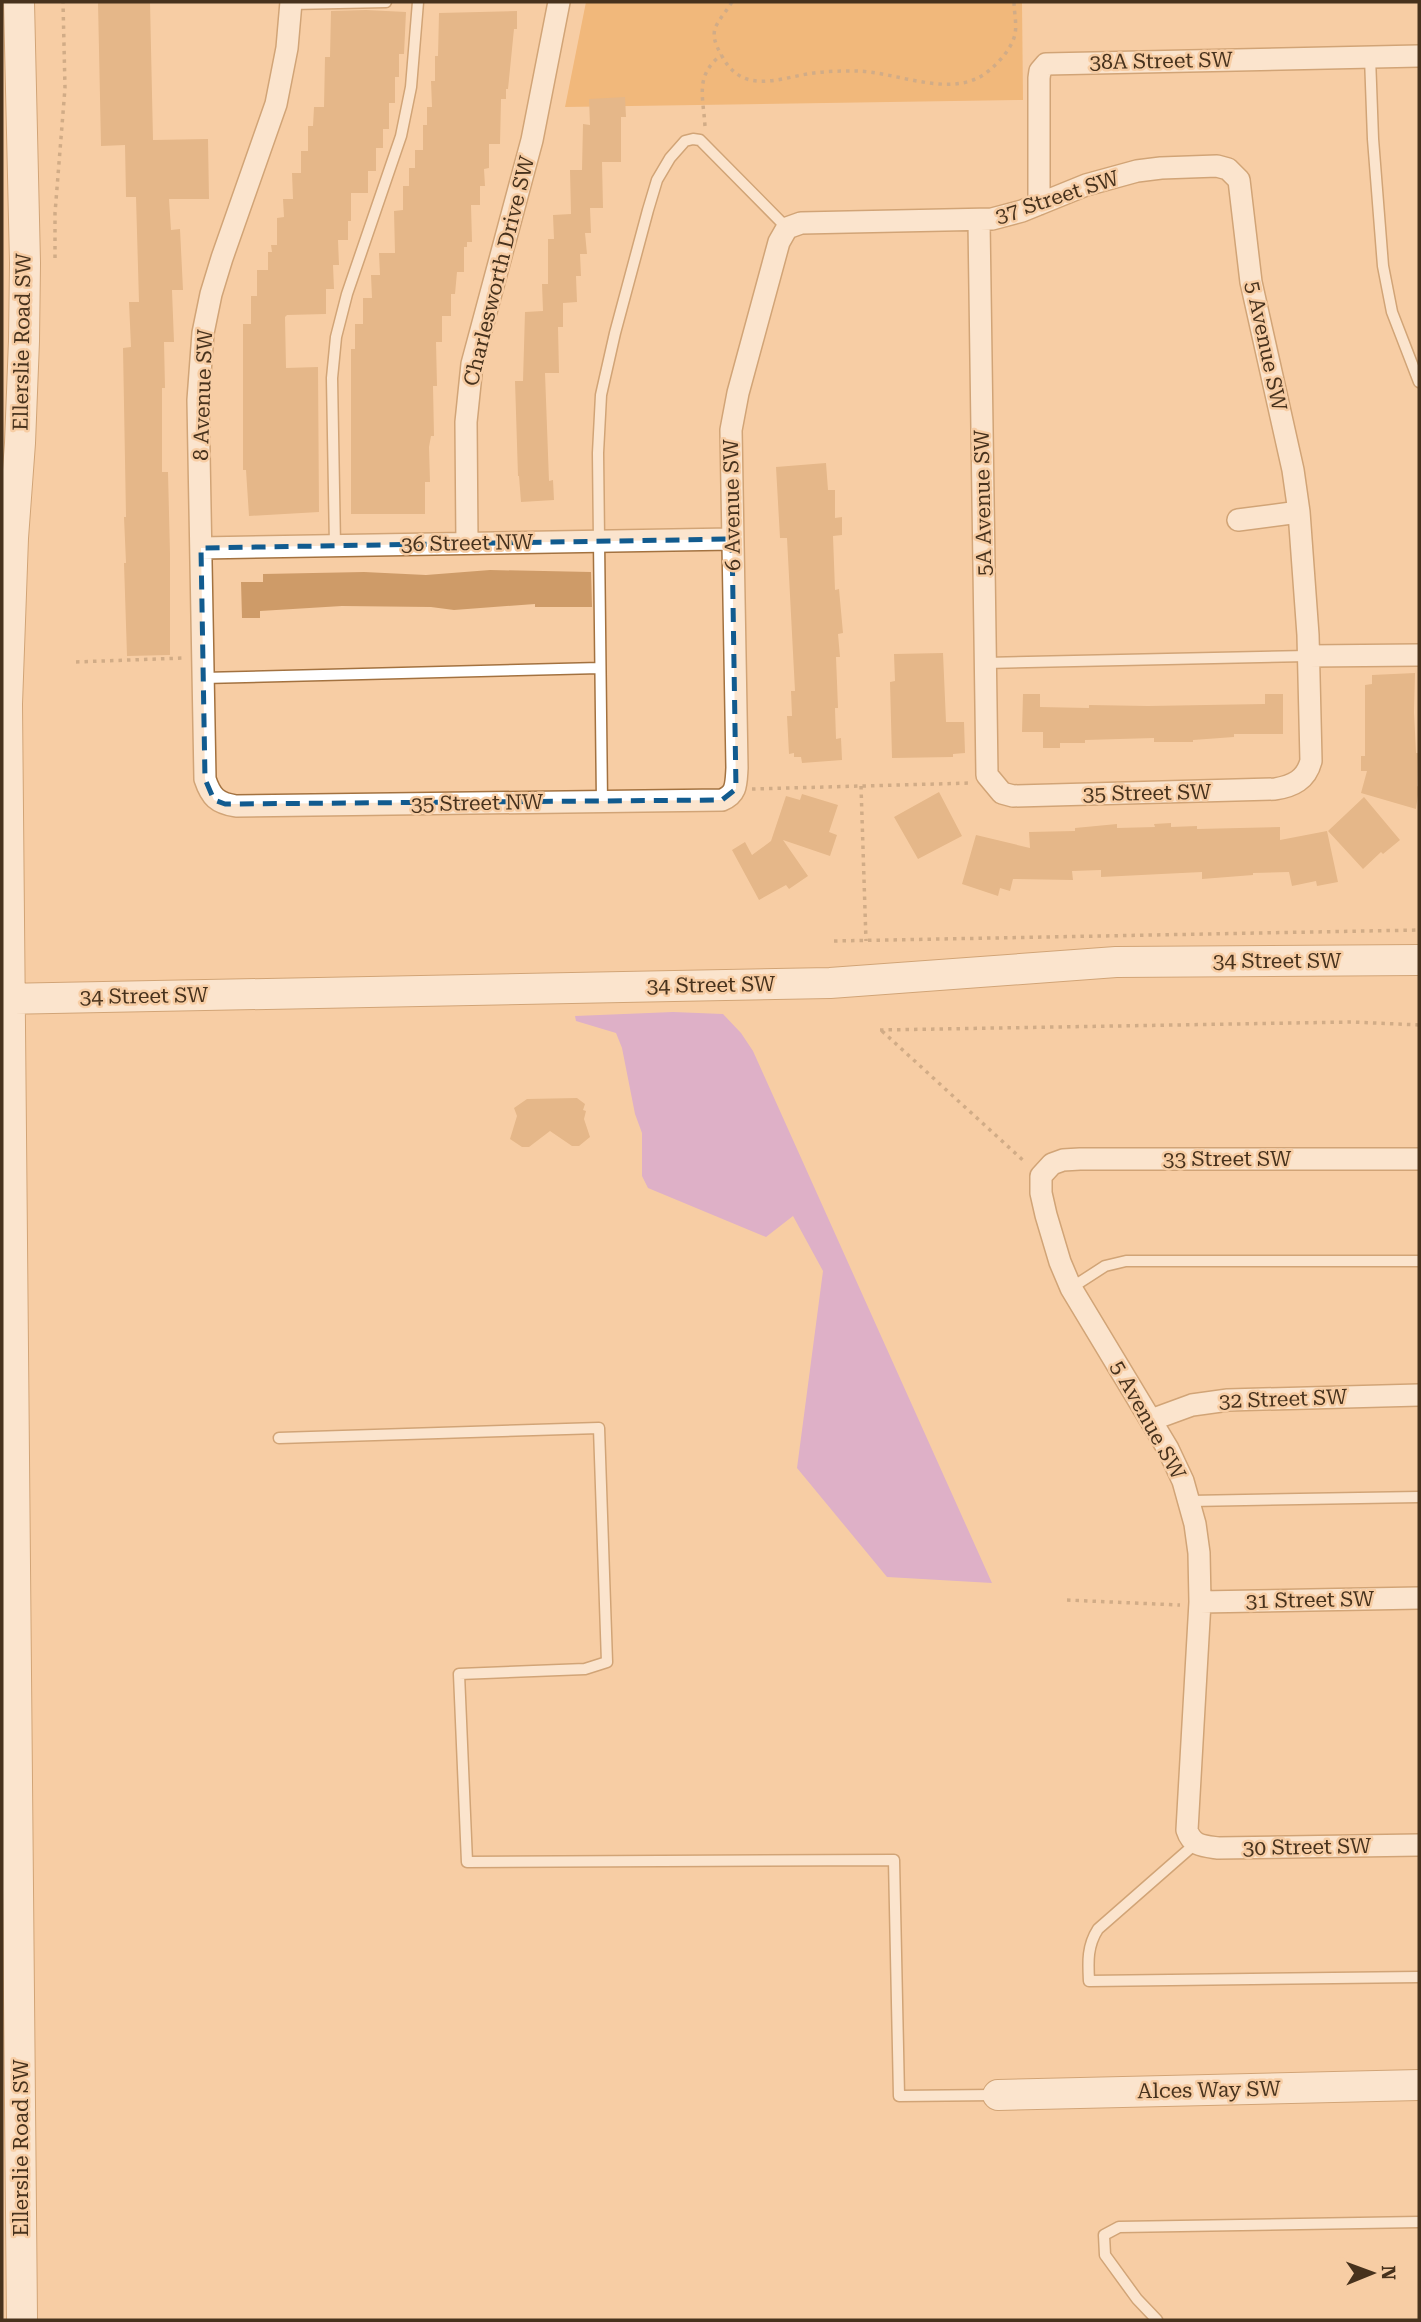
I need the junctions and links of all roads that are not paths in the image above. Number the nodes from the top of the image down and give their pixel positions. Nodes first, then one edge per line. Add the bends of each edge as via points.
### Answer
1 (19, 2) edge
2 (386, 2) edge
3 (418, 2) edge
4 (559, 2) edge
5 (291, 3) edge
6 (1419, 56) edge
7 (1370, 57) junction
8 (1239, 180) joint
9 (1039, 204) junction
10 (979, 221) junction
11 (787, 228) junction
12 (1419, 382) edge
13 (1299, 512) junction
14 (1238, 520) dead end
15 (732, 539) junction
16 (598, 542) junction
17 (467, 543) junction
18 (335, 546) junction
19 (201, 548) junction
20 (1308, 656) junction
21 (1419, 656) edge
22 (985, 663) junction
23 (203, 668) junction
24 (600, 668) junction
25 (1303, 778) joint
26 (992, 783) joint
27 (736, 789) joint
28 (214, 800) joint
29 (603, 802) junction
30 (1419, 960) edge
31 (7, 998) edge
32 (1419, 1159) edge
33 (1041, 1176) joint
34 (1419, 1261) edge
35 (1071, 1288) junction
36 (1419, 1395) edge
37 (1151, 1420) junction
38 (279, 1438) dead end
39 (1419, 1497) edge
40 (1190, 1501) junction
41 (1419, 1598) edge
42 (1200, 1604) junction
43 (1195, 1843) junction
44 (1419, 1845) edge
45 (1419, 1977) edge
46 (1419, 2085) edge
47 (998, 2095) joint
48 (1419, 2222) edge
49 (22, 2320) edge
50 (1157, 2320) edge

1 - 31 main road, Ellerslie Road SW via 25,276 7,704
2 - 5 lane
3 - 18 lane via 411,87 401,136 336,337 332,377
4 - 17 street, Charlesworth Drive SW via 532,140 472,364 466,422
5 - 19 street, 8 Avenue SW via 276,104 222,258 203,333 198,400
6 - 7 street, 38A Street SW
7 - 9 street, 38A Street SW via 1046,64 1039,78
7 - 12 lane via 1383,266 1392,312
8 - 9 street, 37 Street SW via 1217,166 1161,168 1113,176
8 - 13 street, 5 Avenue SW via 1251,282
9 - 10 street, 37 Street SW
10 - 11 street, 37 Street SW via 801,222
10 - 22 street, 5A Avenue SW
11 - 15 street, 6 Avenue SW via 734,409
11 - 16 lane via 700,141 685,141 670,158 648,210 601,395
13 - 14 street
13 - 20 street, 5 Avenue SW
15 - 16 street, 36 Street NW
15 - 27 street, 6 Avenue SW
16 - 17 street, 36 Street NW
16 - 24 lane
17 - 18 street, 36 Street NW
18 - 19 street, 36 Street NW
19 - 23 street, 8 Avenue SW
20 - 21 street
20 - 22 lane
20 - 25 street, 5 Avenue SW via 1311,761
22 - 26 street, 5A Avenue SW via 985,763
23 - 24 lane
23 - 28 street, 8 Avenue SW via 205,779
24 - 29 lane
25 - 26 street, 35 Street SW via 1275,789 1013,796
27 - 29 street, 35 Street NW via 722,800
28 - 29 street, 35 Street NW via 236,806
30 - 31 main road, 34 Street SW via 1089,963 830,983
31 - 49 main road, Ellerslie Road SW
32 - 33 street, 33 Street SW via 1080,1158 1052,1164
33 - 35 street, 5 Avenue SW via 1046,1215
34 - 35 lane via 1126,1261 1105,1266
35 - 37 street, 5 Avenue SW
36 - 37 street, 32 Street SW via 1228,1400 1192,1405
37 - 40 street, 5 Avenue SW
38 - 47 lane via 599,1428 607,1662 584,1669 459,1674 467,1862 894,1860 899,2096
39 - 40 lane
40 - 42 street, 5 Avenue SW via 1199,1553
41 - 42 street, 31 Street SW
42 - 43 street, 5 Avenue SW via 1187,1830
43 - 44 street, 30 Street SW via 1218,1848
43 - 45 lane via 1091,1938 1089,1981
46 - 47 main road, Alces Way SW
48 - 50 lane via 1119,2227 1104,2235 1105,2255

